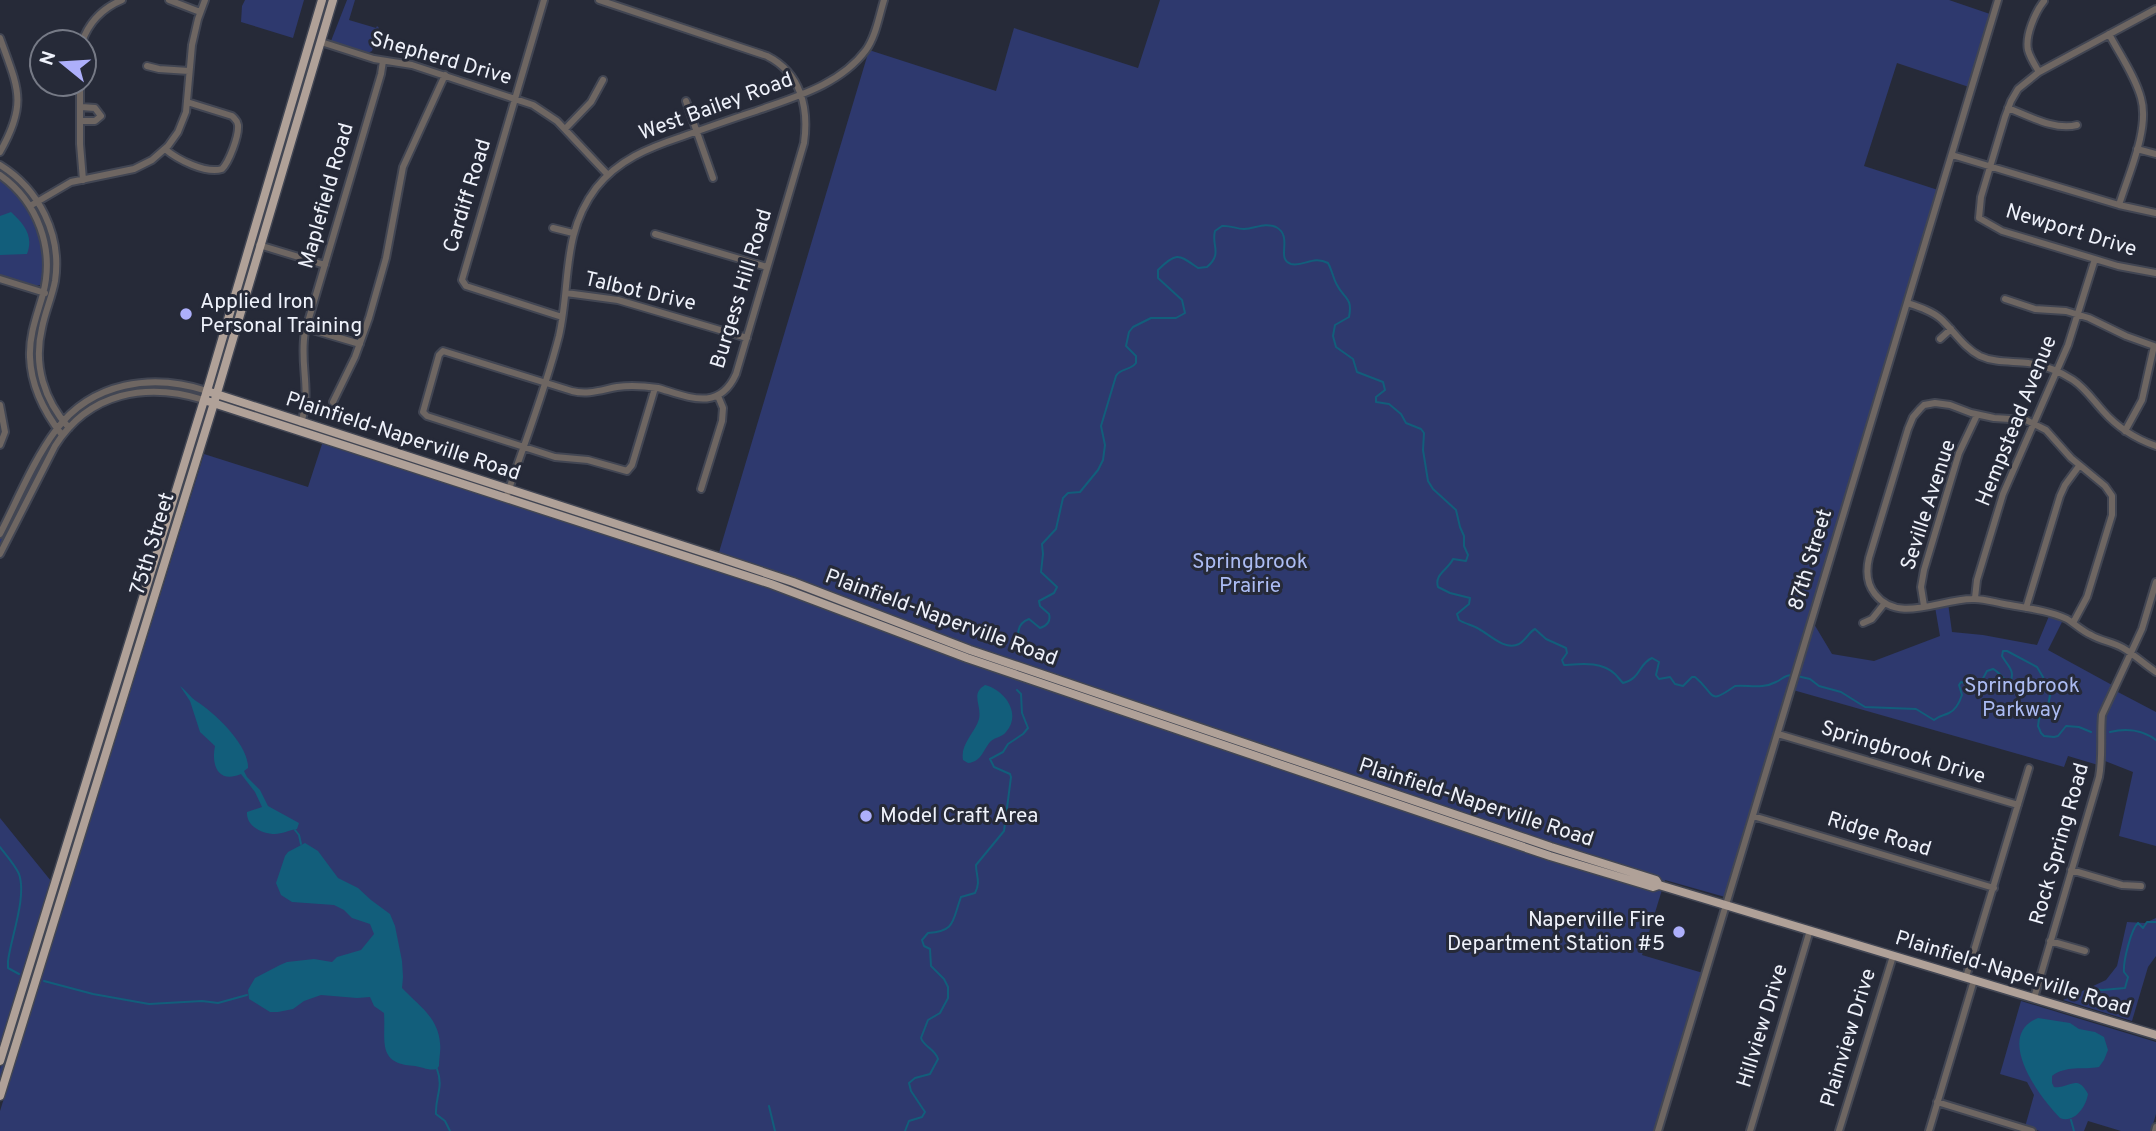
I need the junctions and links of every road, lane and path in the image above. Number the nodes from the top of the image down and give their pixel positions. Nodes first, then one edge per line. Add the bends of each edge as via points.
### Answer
1 (122, 0) edge
2 (169, 0) edge
3 (205, 0) edge
4 (322, 0) edge
5 (333, 0) edge
6 (544, 0) edge
7 (599, 0) edge
8 (884, 0) edge
9 (1998, 0) edge
10 (2044, 1) edge
11 (611, 2) edge
12 (107, 3) edge
13 (2156, 9) edge
14 (200, 12) junction
15 (314, 26) junction
16 (89, 28) edge
17 (2109, 34) junction
18 (0, 38) edge
19 (321, 42) junction
20 (383, 61) junction
21 (147, 66) dead end
22 (189, 71) junction
23 (2039, 72) junction
24 (445, 75) junction
25 (603, 80) dead end
26 (801, 94) junction
27 (81, 98) edge
28 (515, 98) junction
29 (687, 101) dead end
30 (187, 102) junction
31 (81, 107) junction
32 (2008, 108) junction
33 (80, 121) junction
34 (2077, 125) dead end
35 (565, 129) junction
36 (697, 131) junction
37 (165, 149) junction
38 (2137, 149) junction
39 (0, 152) edge
40 (2156, 154) edge
41 (1952, 155) junction
42 (0, 165) edge
43 (1990, 166) junction
44 (0, 175) edge
45 (608, 175) junction
46 (713, 178) dead end
47 (83, 180) junction
48 (37, 201) junction
49 (2119, 205) junction
50 (30, 206) junction
51 (2156, 213) edge
52 (553, 228) dead end
53 (573, 233) junction
54 (655, 234) dead end
55 (250, 243) junction
56 (261, 246) junction
57 (2095, 258) junction
58 (325, 265) junction
59 (767, 267) junction
60 (2156, 273) edge
61 (0, 279) edge
62 (47, 293) junction
63 (566, 293) junction
64 (2005, 299) dead end
65 (1908, 303) junction
66 (2078, 315) junction
67 (562, 317) junction
68 (306, 328) junction
69 (1951, 329) junction
70 (747, 338) junction
71 (1940, 339) dead end
72 (360, 344) junction
73 (2057, 371) junction
74 (544, 383) junction
75 (655, 388) junction
76 (205, 396) junction
77 (718, 396) junction
78 (215, 399) junction
79 (333, 402) dead end
80 (0, 405) edge
81 (1977, 415) junction
82 (63, 421) junction
83 (301, 423) junction
84 (2034, 423) junction
85 (57, 428) junction
86 (69, 428) junction
87 (2125, 431) junction
88 (62, 435) junction
89 (0, 445) edge
90 (2156, 446) edge
91 (523, 447) junction
92 (2079, 466) junction
93 (701, 489) dead end
94 (508, 494) junction
95 (3, 520) edge
96 (0, 534) edge
97 (0, 554) edge
98 (2156, 582) edge
99 (1975, 598) junction
100 (1884, 604) junction
101 (1924, 606) junction
102 (2026, 608) junction
103 (1863, 623) dead end
104 (2073, 623) junction
105 (2131, 653) junction
106 (2156, 672) edge
107 (1778, 734) junction
108 (2029, 768) dead end
109 (2018, 806) junction
110 (1753, 816) junction
111 (2071, 870) junction
112 (2141, 886) dead end
113 (1994, 888) junction
114 (1727, 905) junction
115 (1810, 930) junction
116 (2050, 941) junction
117 (2085, 951) dead end
118 (1893, 956) junction
119 (1970, 979) junction
120 (2034, 998) junction
121 (2156, 1035) edge
122 (0, 1061) edge
123 (0, 1097) edge
124 (1937, 1102) junction
125 (2017, 1129) edge
126 (1658, 1131) edge
127 (1750, 1131) edge
128 (1839, 1131) edge
129 (1929, 1131) edge
130 (2032, 1131) edge

1 - 12 street
2 - 14 street
3 - 14 street
4 - 15 main road, 75th Street
5 - 19 main road, 75th Street
6 - 28 street
7 - 11 street
8 - 26 street, West Bailey Road via 871,41 859,57 835,78
9 - 41 street, 87th Street
10 - 23 street via 2035,15 2028,44
11 - 26 street via 767,56 787,69
12 - 16 street
13 - 17 street, Newport Drive
14 - 22 street
15 - 19 main road
15 - 55 main road, 75th Street
17 - 23 street, Newport Drive
17 - 38 street via 2142,100 2144,116
18 - 39 street via 18,100 14,126
19 - 20 street, Shepherd Drive
19 - 56 main road, 75th Street
20 - 24 street, Shepherd Drive
20 - 58 street, Maplefield Road
21 - 22 street
22 - 30 street
23 - 32 street, Newport Drive via 2018,89
24 - 28 street, Shepherd Drive
24 - 72 street via 403,167 383,270
25 - 35 street via 591,102
26 - 36 street, West Bailey Road
26 - 59 street, Burgess Hill Road via 804,143
27 - 31 street
28 - 35 street, Shepherd Drive via 540,108
28 - 67 street, Cardiff Road via 462,283
29 - 36 street
30 - 37 street via 181,126
30 - 37 street via 236,120 229,162 215,171 183,162
31 - 33 street
31 - 33 street via 95,108 101,116
32 - 34 street via 2056,125
32 - 43 street, Newport Drive
33 - 47 street
35 - 45 street, Shepherd Drive
36 - 45 street, West Bailey Road via 639,153
36 - 46 street
37 - 47 street via 134,169
38 - 40 street
38 - 49 street
41 - 43 street
41 - 65 street, 87th Street
42 - 48 street via 22,181
43 - 49 street
43 - 57 street, Newport Drive via 1979,218 2002,230
44 - 50 street
45 - 53 street, West Bailey Road via 587,201
47 - 48 street via 61,186
48 - 50 street
48 - 62 street via 55,250 55,277
49 - 51 street
50 - 62 street via 46,250
52 - 53 street
53 - 63 street, West Bailey Road
54 - 59 street
55 - 56 street
55 - 76 main road, 75th Street
56 - 58 street
56 - 78 main road, 75th Street
57 - 60 street, Newport Drive
57 - 66 street, Hempstead Avenue
58 - 68 street, Maplefield Road
59 - 70 street, Burgess Hill Road
61 - 62 street
62 - 82 street via 39,365 47,394
62 - 85 street via 31,334 30,367 39,399
63 - 67 street, West Bailey Road
63 - 70 street, Talbot Drive via 618,300
64 - 66 street
65 - 69 street via 1928,310
65 - 107 street, 87th Street
66 - 73 street, Hempstead Avenue
66 - 87 street via 2154,346 2142,400
67 - 74 street, West Bailey Road
68 - 72 street
68 - 83 street, Maplefield Road via 307,401
69 - 71 street
69 - 73 street via 1980,356
70 - 77 street, Burgess Hill Road via 733,381
72 - 79 street
73 - 84 street, Hempstead Avenue
73 - 87 street via 2083,388
74 - 75 street, Burgess Hill Road via 584,394 628,386
74 - 91 street, West Bailey Road
74 - 91 street, Burgess Hill Road via 448,351 439,355 424,414
75 - 77 street, Burgess Hill Road via 694,399
75 - 91 street via 629,470
76 - 78 main road, Plainfield-Naperville Road
76 - 82 street via 169,382 127,384 97,395
76 - 86 street via 132,392 96,406
76 - 122 main road, 75th Street
77 - 93 street via 722,421
78 - 83 main road, Plainfield-Naperville Road
78 - 94 main road, Plainfield-Naperville Road
78 - 123 main road, 75th Street
80 - 89 street via 5,432
81 - 84 street
81 - 100 street via 1935,403 1924,405 1910,422 1867,570 1870,587
81 - 101 street, Seville Avenue via 1959,453 1924,570
82 - 85 street
82 - 86 street
83 - 94 main road, Plainfield-Naperville Road
84 - 92 street
84 - 99 street, Hempstead Avenue via 2003,494
85 - 88 street
85 - 95 street
86 - 88 street
87 - 90 street
88 - 97 street
91 - 94 street, West Bailey Road
92 - 102 street via 2063,489
92 - 104 street via 2105,486 2113,507 2087,597
94 - 114 main road, Plainfield-Naperville Road via 774,576 970,650
95 - 96 street
98 - 105 street, Rock Spring Road
99 - 101 street
99 - 102 street
100 - 101 street via 1905,610
100 - 103 street
102 - 104 street
104 - 105 street
105 - 106 street
105 - 111 street, Rock Spring Road via 2102,715 2102,761
107 - 109 street, Springbrook Drive
107 - 110 street, 87th Street
108 - 109 street
109 - 113 street
110 - 113 street, Ridge Road
110 - 114 street, 87th Street
111 - 112 street
111 - 116 street, Rock Spring Road
113 - 119 street
114 - 115 main road, Plainfield-Naperville Road
114 - 126 street, 87th Street
115 - 118 main road, Plainfield-Naperville Road
115 - 127 street, Hillview Drive
116 - 117 street
116 - 120 street, Rock Spring Road
118 - 119 main road, Plainfield-Naperville Road
118 - 128 street, Plainview Drive
119 - 120 main road, Plainfield-Naperville Road
119 - 124 street
120 - 121 main road, Plainfield-Naperville Road
124 - 125 street
124 - 129 street
125 - 130 street

